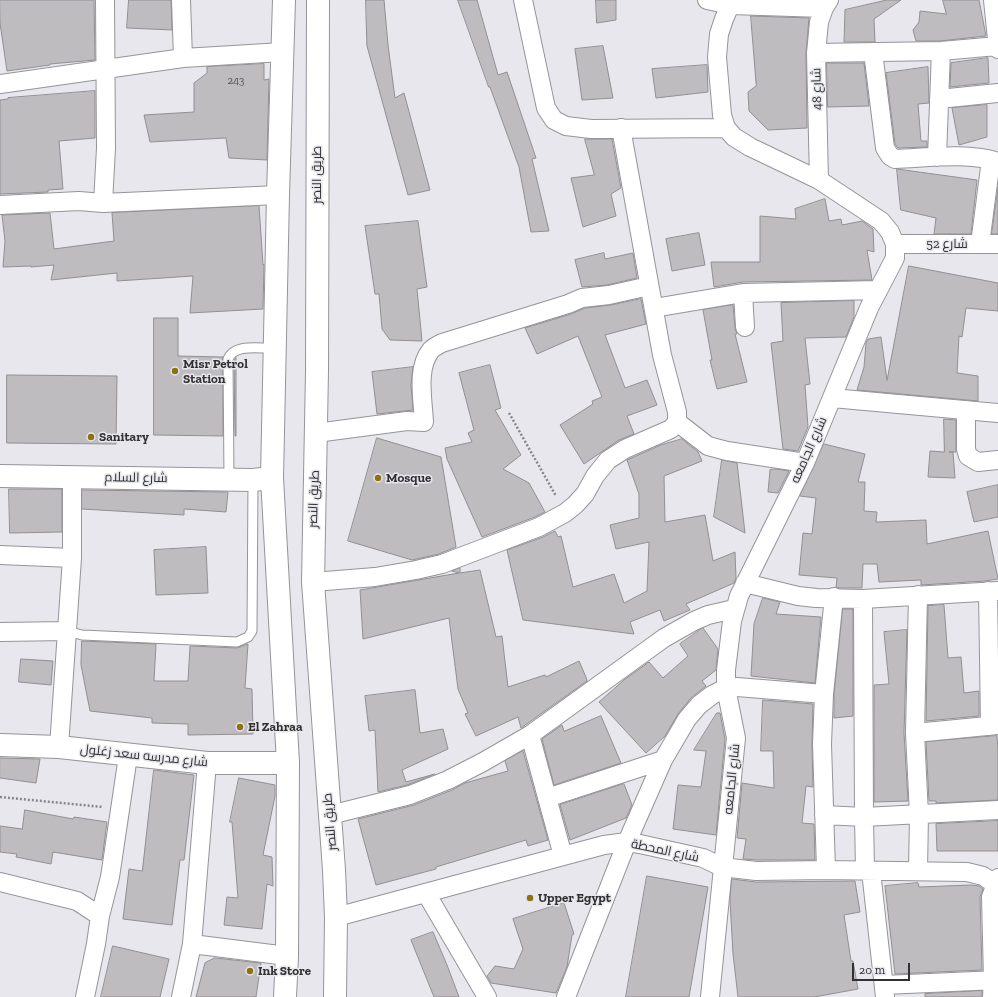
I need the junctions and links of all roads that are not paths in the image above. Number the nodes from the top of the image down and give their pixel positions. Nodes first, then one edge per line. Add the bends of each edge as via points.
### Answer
1 (105, 0) edge
2 (181, 0) edge
3 (284, 0) edge
4 (318, 0) edge
5 (523, 0) edge
6 (708, 0) edge
7 (993, 0) edge
8 (733, 3) edge
9 (827, 4) edge
10 (998, 46) edge
11 (998, 49) edge
12 (941, 51) junction
13 (283, 52) junction
14 (873, 52) junction
15 (816, 53) junction
16 (183, 58) junction
17 (106, 69) junction
18 (0, 84) edge
19 (998, 93) edge
20 (939, 99) junction
21 (621, 128) junction
22 (726, 128) junction
23 (936, 158) junction
24 (995, 161) edge
25 (819, 180) junction
26 (278, 195) junction
27 (103, 203) junction
28 (0, 205) edge
29 (895, 244) junction
30 (980, 244) junction
31 (998, 244) edge
32 (649, 286) junction
33 (878, 290) junction
34 (744, 294) junction
35 (654, 308) junction
36 (745, 327) dead end
37 (275, 348) junction
38 (832, 398) junction
39 (966, 410) junction
40 (998, 413) edge
41 (677, 422) junction
42 (316, 433) junction
43 (998, 460) edge
44 (805, 463) junction
45 (0, 476) edge
46 (72, 477) junction
47 (262, 479) junction
48 (229, 480) junction
49 (0, 555) edge
50 (72, 558) junction
51 (313, 582) junction
52 (745, 583) junction
53 (993, 591) edge
54 (918, 595) junction
55 (834, 598) junction
56 (863, 599) junction
57 (734, 609) junction
58 (67, 631) junction
59 (0, 632) edge
60 (726, 688) junction
61 (824, 694) junction
62 (994, 726) edge
63 (915, 733) junction
64 (530, 735) junction
65 (0, 745) edge
66 (59, 748) junction
67 (128, 756) junction
68 (663, 760) junction
69 (207, 763) junction
70 (288, 763) junction
71 (547, 798) junction
72 (998, 810) edge
73 (330, 815) junction
74 (824, 815) junction
75 (920, 815) junction
76 (864, 817) junction
77 (627, 842) junction
78 (563, 856) junction
79 (722, 867) junction
80 (826, 870) junction
81 (868, 870) junction
82 (918, 871) junction
83 (0, 882) edge
84 (997, 882) edge
85 (426, 893) junction
86 (100, 916) junction
87 (336, 917) junction
88 (192, 944) junction
89 (287, 956) junction
90 (994, 986) edge
91 (884, 991) edge
92 (85, 997) edge
93 (181, 997) edge
94 (285, 997) edge
95 (335, 997) edge
96 (487, 997) edge
97 (566, 997) edge
98 (710, 997) edge

1 - 17 street
2 - 16 street
3 - 13 main road
4 - 42 main road, طريق النصر
5 - 21 street via 546,108 554,120 566,126 584,129
6 - 8 street
7 - 10 street
8 - 9 street
8 - 22 street via 724,19 717,56 722,115
9 - 15 street, شارع 48 via 819,22
10 - 11 street
10 - 12 street
12 - 14 street
12 - 20 street
13 - 16 street
13 - 26 main road
14 - 15 street
14 - 23 street via 887,153 895,159
15 - 25 street, شارع 48
16 - 17 street
17 - 18 street
17 - 27 street
19 - 20 street
20 - 23 street
21 - 22 street
21 - 32 street
22 - 25 street via 734,137 750,147
23 - 24 street via 959,157
24 - 30 street
25 - 29 street via 881,221
26 - 27 street
26 - 37 main road
27 - 28 street via 79,201
29 - 30 street, شارع 52
29 - 33 street, شارع الجامعه via 895,258
30 - 31 street, شارع 52
32 - 35 street
32 - 42 street via 582,298 432,349 422,372 424,422 407,421
33 - 34 street
33 - 38 street, شارع الجامعه
34 - 35 street
34 - 36 street
35 - 41 street
37 - 47 main road
37 - 48 lane via 237,350 228,360
38 - 39 street
38 - 44 street, شارع الجامعه
39 - 40 street
39 - 43 street via 968,456 978,462
41 - 44 street via 708,446 726,452
41 - 51 street via 671,429 625,449 608,460 585,494 554,520 442,564 375,577
42 - 51 main road, طريق النصر
44 - 52 street, شارع الجامعه
45 - 46 main road, شارع السلام
46 - 48 main road, شارع السلام
46 - 50 street
47 - 48 main road, شارع السلام
47 - 58 lane via 252,631 248,637 237,642 82,635
47 - 70 main road
49 - 50 street
50 - 58 street
51 - 73 main road, طريق النصر
52 - 55 street via 798,596
52 - 57 street, شارع الجامعه
53 - 54 street
53 - 62 street
54 - 56 street
54 - 63 street
55 - 56 street
55 - 61 street
56 - 76 street
57 - 60 street, شارع الجامعه
57 - 64 street via 694,620 664,638
58 - 59 street
58 - 66 street
60 - 61 street
60 - 68 street via 698,705 686,719
60 - 79 street, شارع الجامعه via 736,738
61 - 74 street
62 - 63 street
63 - 75 street
64 - 71 street
64 - 73 street via 448,780 410,795
65 - 66 main road, شارع مدرسه سعد زغلول
66 - 67 main road, شارع مدرسه سعد زغلول
67 - 69 main road, شارع مدرسه سعد زغلول
67 - 86 street via 110,877
68 - 71 street
68 - 77 street
69 - 70 main road, شارع مدرسه سعد زغلول
69 - 88 street
70 - 89 main road
71 - 78 street
72 - 75 street
73 - 87 main road, طريق النصر
74 - 76 street
74 - 80 street
75 - 76 street
75 - 82 street
76 - 81 street
77 - 78 street, شارع المحطة
77 - 79 street, شارع المحطة via 703,858
77 - 97 street
78 - 85 street, شارع المحطة
79 - 80 street, شارع المحطة via 756,871
79 - 98 street, شارع الجامعه
80 - 81 street, شارع المحطة
81 - 82 street, شارع المحطة
81 - 91 street
82 - 84 street, شارع المحطة via 967,872
83 - 86 street via 77,901
84 - 90 street via 991,897
85 - 87 street, شارع المحطة
85 - 96 street
86 - 92 street
87 - 95 main road, طريق النصر
88 - 89 street
88 - 93 street
89 - 94 main road
90 - 91 street

